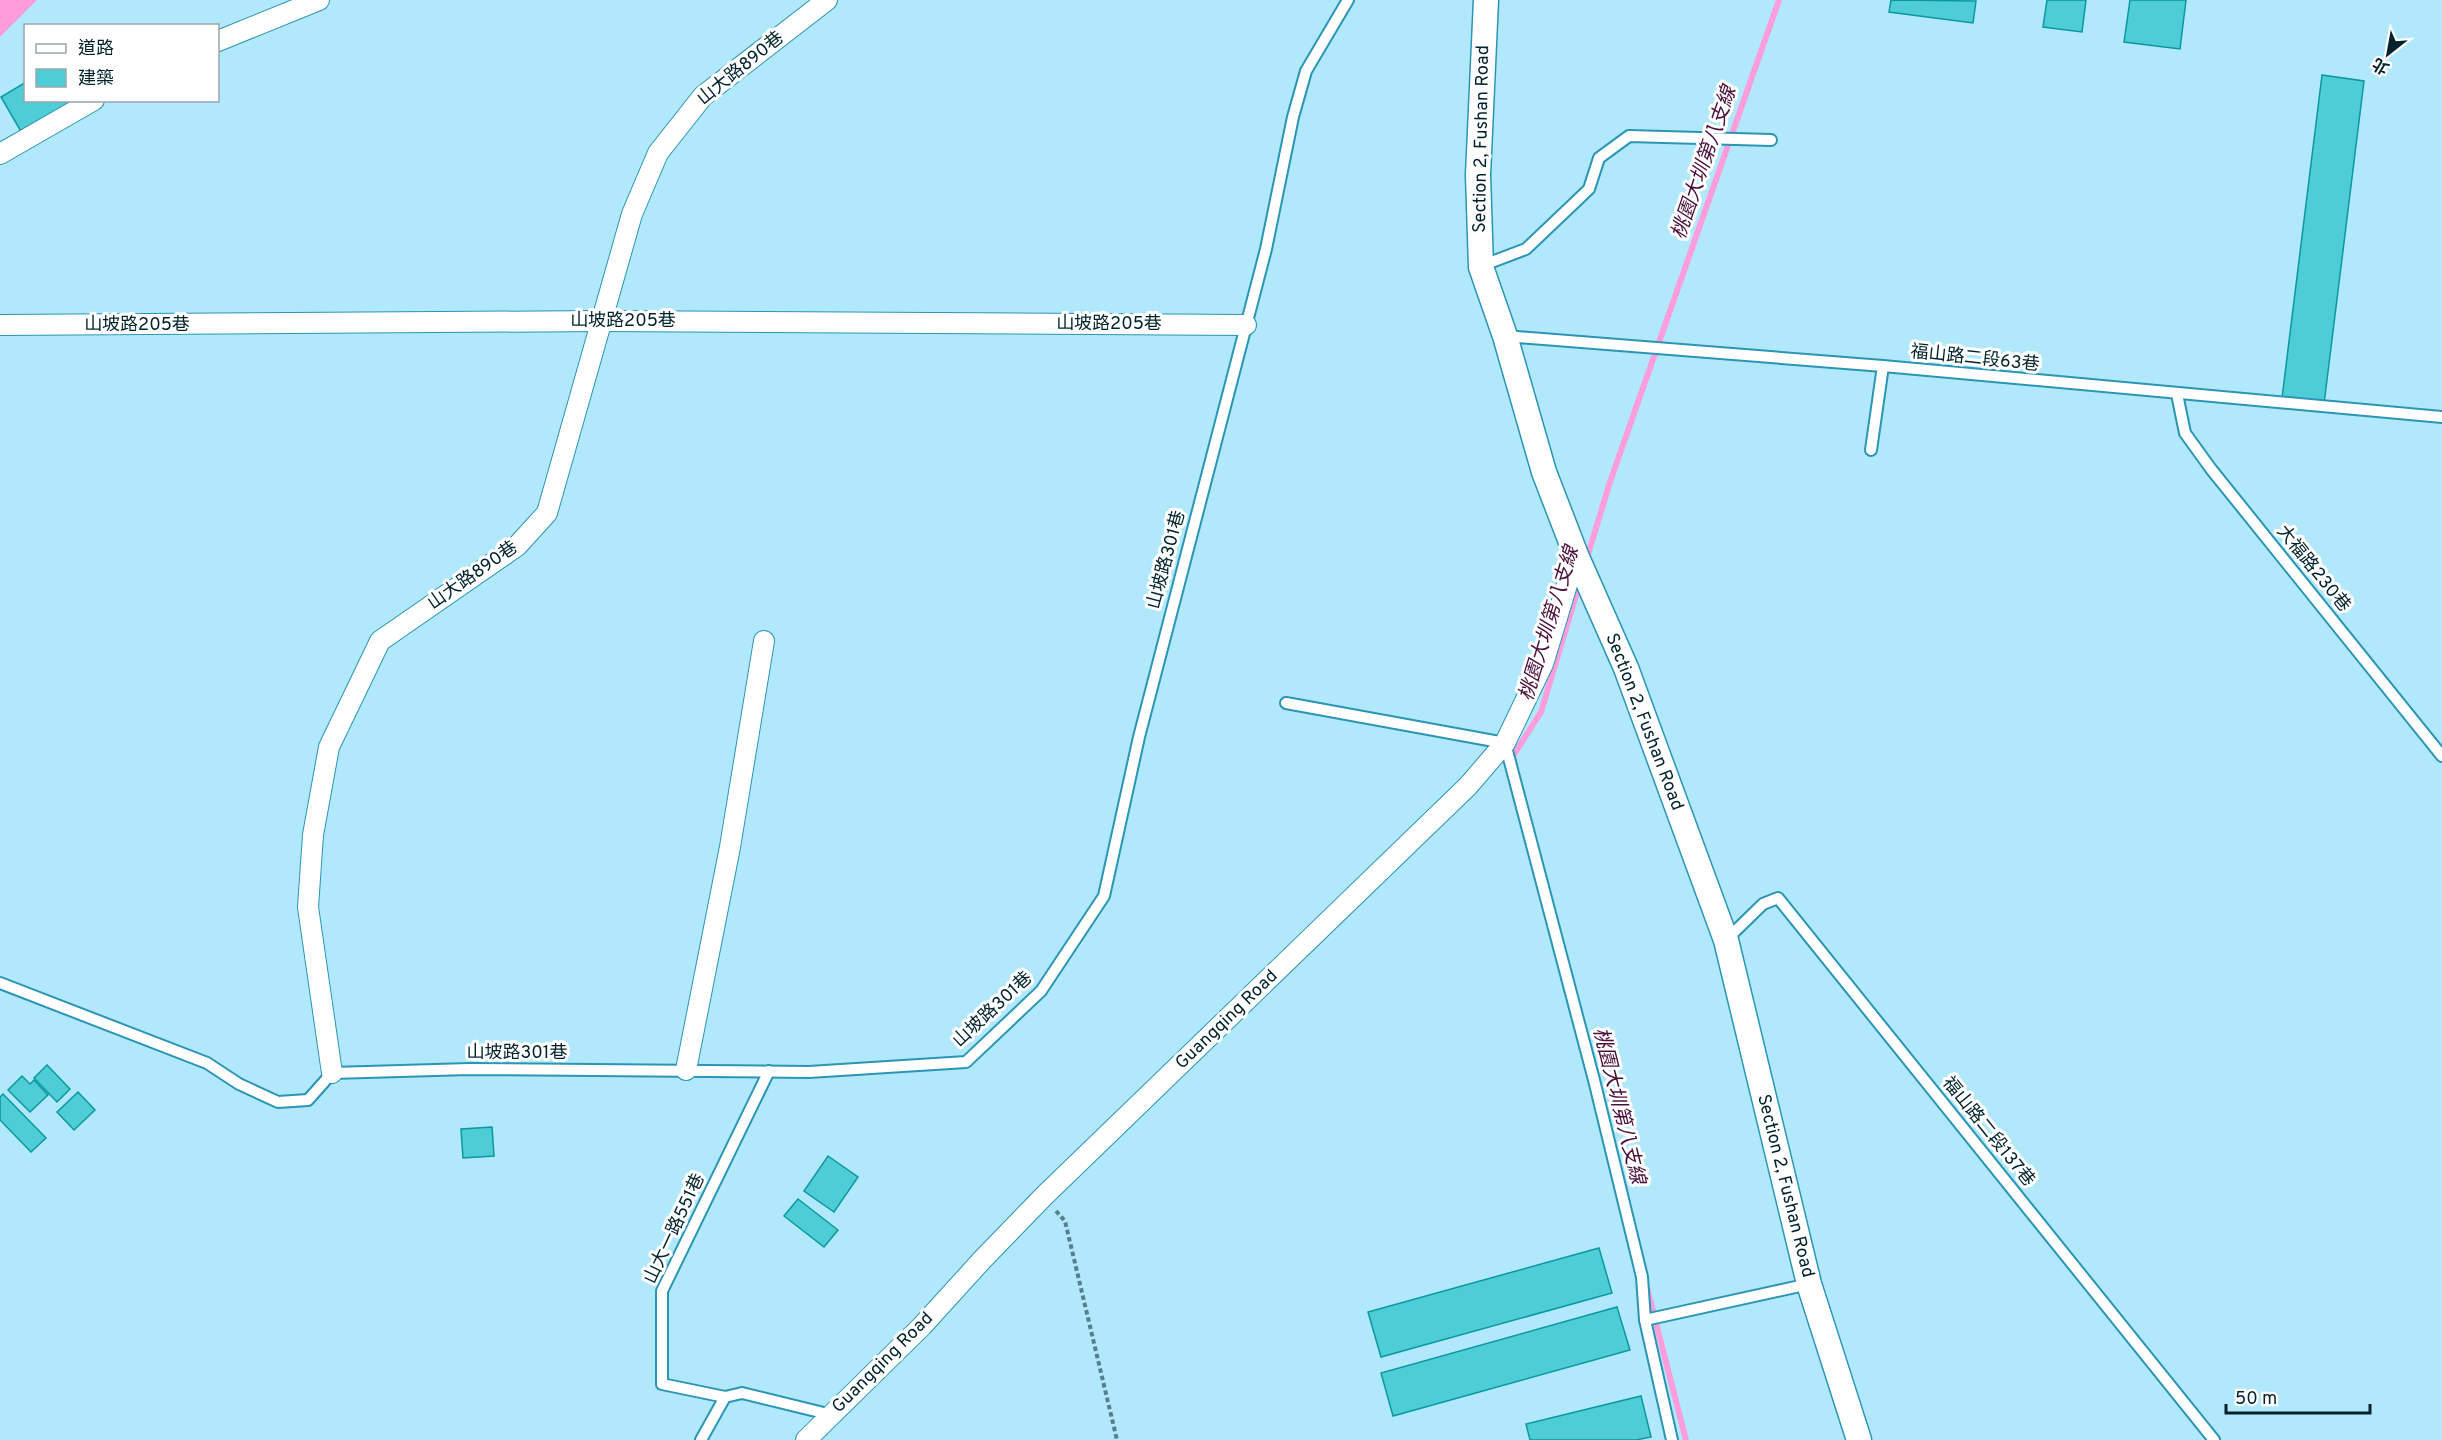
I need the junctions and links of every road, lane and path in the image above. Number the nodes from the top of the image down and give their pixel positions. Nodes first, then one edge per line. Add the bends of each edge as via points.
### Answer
1 (319, 0) edge
2 (827, 0) edge
3 (1348, 0) edge
4 (1486, 0) edge
5 (219, 41) edge
6 (91, 102) edge
7 (1771, 140) dead end
8 (0, 154) edge
9 (1481, 267) junction
10 (603, 321) junction
11 (0, 325) edge
12 (1246, 325) junction
13 (1505, 336) junction
14 (1883, 366) junction
15 (2177, 394) junction
16 (2442, 417) edge
17 (1871, 450) dead end
18 (1576, 555) junction
19 (764, 641) dead end
20 (1286, 704) dead end
21 (1505, 743) junction
22 (2442, 756) edge
23 (1726, 940) junction
24 (0, 982) edge
25 (686, 1070) junction
26 (769, 1071) junction
27 (332, 1073) junction
28 (1044, 1196) junction
29 (1809, 1284) junction
30 (1645, 1320) junction
31 (725, 1397) junction
32 (832, 1415) junction
33 (701, 1440) edge
34 (806, 1440) edge
35 (1117, 1440) edge
36 (1672, 1440) edge
37 (1859, 1440) edge
38 (2214, 1440) edge

1 - 5 street
2 - 10 street, 山大路890巷 via 703,96 658,153 632,214
3 - 12 lane, 山坡路301巷 via 1306,71
4 - 9 street, Section 2, Fushan Road via 1478,175
6 - 8 street
7 - 9 lane via 1629,136 1599,158 1589,189 1526,249
9 - 13 street, Section 2, Fushan Road
10 - 11 street, 山坡路205巷
10 - 12 street, 山坡路205巷
10 - 27 street, 山大路890巷 via 547,513 517,546 380,641 328,747 312,835 308,907
12 - 26 lane, 山坡路301巷 via 1138,737 1104,896 1041,991 966,1062
13 - 14 lane, 福山路二段63巷
13 - 18 street, Section 2, Fushan Road via 1544,472
14 - 15 lane, 福山路二段63巷
14 - 17 lane
15 - 16 lane, 福山路二段63巷
15 - 22 lane, 大福路230巷 via 2185,433 2211,469
18 - 21 street, Guangqing Road via 1543,664
18 - 23 street, Section 2, Fushan Road via 1626,668
19 - 25 street via 730,847
20 - 21 lane
21 - 28 street, Guangqing Road via 1468,786
21 - 30 lane via 1642,1277
23 - 29 street, Section 2, Fushan Road
23 - 38 lane, 福山路二段137巷 via 1763,904 1778,898
24 - 27 lane via 198,1059 278,1102 309,1100
25 - 26 lane, 山坡路301巷
25 - 27 lane, 山坡路301巷
26 - 31 lane, 山大一路551巷 via 662,1291 662,1384
28 - 32 street, Guangqing Road
28 - 35 path via 1065,1221
29 - 30 lane
29 - 37 street, Section 2, Fushan Road
30 - 36 lane
31 - 32 lane, 山大一路551巷 via 742,1393
31 - 33 lane
32 - 34 street, Guangqing Road

